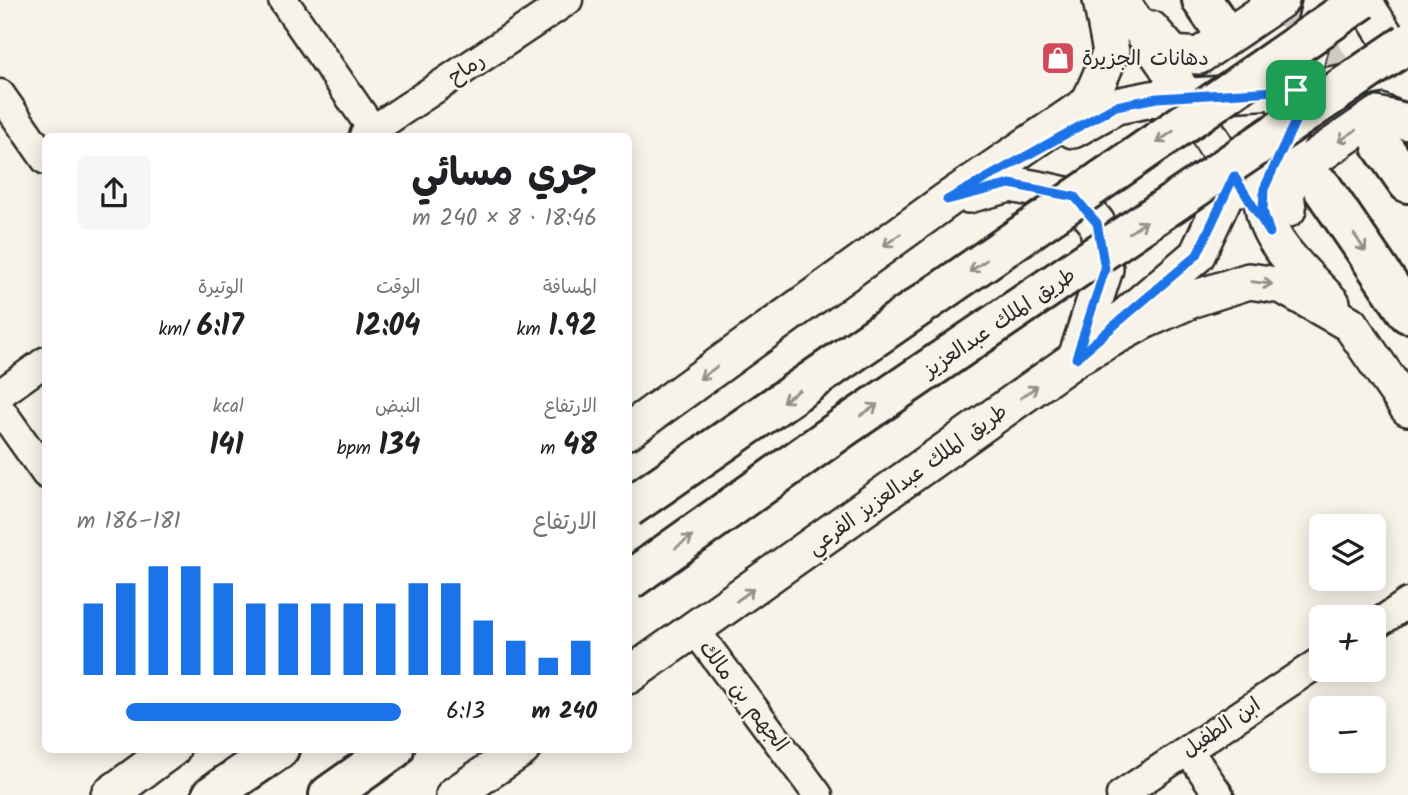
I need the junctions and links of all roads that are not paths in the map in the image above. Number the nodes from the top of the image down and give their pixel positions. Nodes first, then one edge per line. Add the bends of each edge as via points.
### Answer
1 (283, 0) edge
2 (568, 0) edge
3 (1101, 0) edge
4 (1120, 0) edge
5 (1126, 0) edge
6 (1282, 0) edge
7 (1321, 0) edge
8 (1343, 0) edge
9 (1363, 0) edge
10 (1406, 60) edge
11 (1165, 64) junction
12 (1307, 82) junction
13 (0, 94) edge
14 (1184, 96) junction
15 (370, 133) edge
16 (374, 133) edge
17 (1395, 134) edge
18 (42, 154) edge
19 (1234, 176) junction
20 (1408, 183) edge
21 (1322, 187) dead end
22 (947, 200) junction
23 (1270, 233) junction
24 (1408, 313) edge
25 (1350, 324) junction
26 (1076, 358) junction
27 (42, 364) edge
28 (0, 394) edge
29 (1408, 408) edge
30 (0, 409) edge
31 (632, 428) edge
32 (42, 468) edge
33 (632, 505) edge
34 (632, 578) edge
35 (1408, 603) edge
36 (1386, 618) edge
37 (695, 630) junction
38 (1309, 669) edge
39 (632, 673) edge
40 (1188, 750) junction
41 (167, 753) edge
42 (273, 753) edge
43 (388, 753) edge
44 (516, 753) edge
45 (109, 795) edge
46 (212, 795) edge
47 (329, 795) edge
48 (454, 795) edge
49 (818, 795) edge
50 (1121, 795) edge
51 (1219, 795) edge

1 - 15 street
2 - 16 street, رماح
3 - 22 street via 1111,52 1089,103
4 - 11 street
5 - 6 street via 1173,54 1199,56
7 - 12 street
8 - 12 street
9 - 10 street
9 -> 33 main road, bridge
10 - 12 street
34 -> 10 main road, طريق الملك عبدالعزيز, bridge via 844,427
11 - 12 street via 1216,76
11 - 14 street
12 - 14 street
12 - 19 street
12 - 23 street via 1264,189 1263,211
13 - 18 street
14 - 19 street
14 - 22 street via 1116,106
17 - 20 main road
17 -> 25 street via 1377,115 1291,174 1286,194 1288,217
19 - 23 street
19 - 26 street via 1197,255
21 -> 24 main road
22 - 26 street via 1010,184 1075,197 1097,223 1105,269
22 -> 31 street
23 - 25 street
26 -> 25 street, طريق الملك عبدالعزيز الفرعي via 1144,321 1249,281 1283,286
25 - 29 street
37 -> 26 street, طريق الملك عبدالعزيز الفرعي
27 - 28 street
30 - 32 street
35 - 36 street
37 - 39 street, طريق الملك عبدالعزيز الفرعي
37 - 49 street, الجهم بن مالك
38 - 40 street, ابن الطفيل
40 - 50 street, ابن الطفيل
40 - 51 street
41 - 45 street
42 - 46 main road
43 - 47 main road
44 - 48 street

